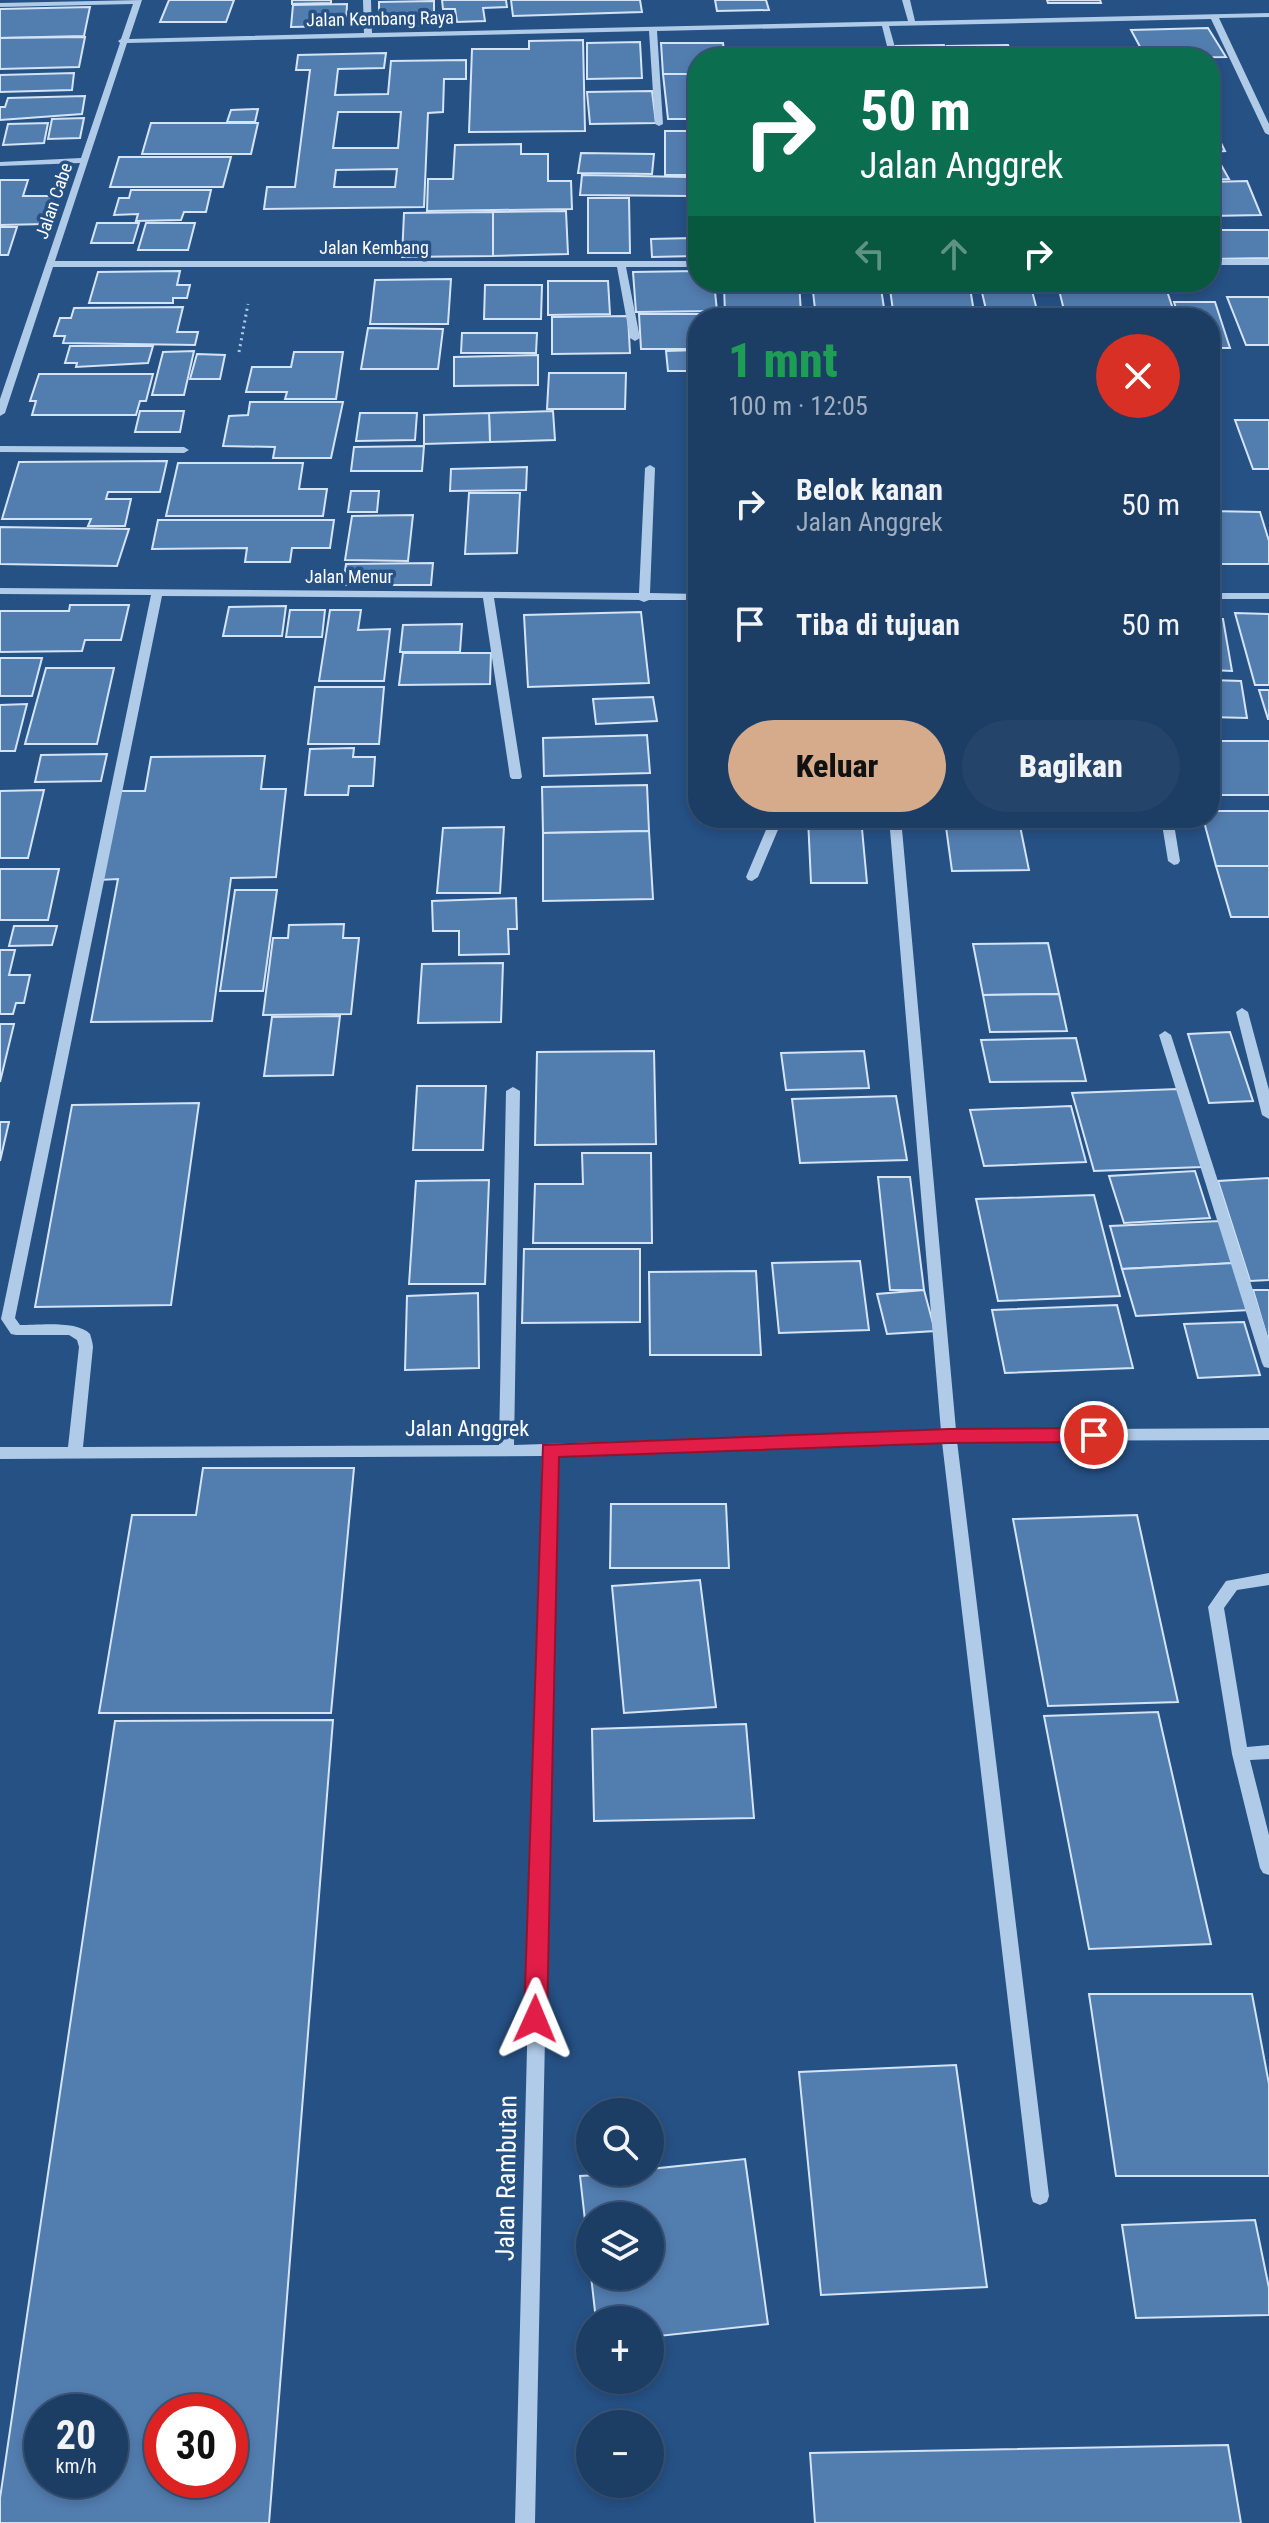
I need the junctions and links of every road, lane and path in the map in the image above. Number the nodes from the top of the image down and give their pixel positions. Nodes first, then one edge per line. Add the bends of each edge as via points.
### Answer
1 (367, 0) edge
2 (906, 0) edge
3 (137, 1) edge
4 (0, 5) edge
5 (1269, 15) edge
6 (1214, 16) junction
7 (912, 23) junction
8 (885, 24) junction
9 (653, 30) junction
10 (368, 35) junction
11 (122, 41) junction
12 (891, 48) edge
13 (659, 124) dead end
14 (1269, 133) edge
15 (85, 160) junction
16 (0, 164) edge
17 (1220, 262) edge
18 (1269, 262) edge
19 (50, 264) junction
20 (621, 264) junction
21 (688, 264) edge
22 (635, 338) dead end
23 (0, 413) edge
24 (0, 449) edge
25 (184, 450) dead end
26 (650, 468) dead end
27 (0, 591) edge
28 (157, 592) junction
29 (488, 594) junction
30 (1220, 596) edge
31 (1269, 596) edge
32 (688, 597) edge
33 (644, 599) junction
34 (516, 777) dead end
35 (773, 828) edge
36 (896, 828) edge
37 (1169, 828) edge
38 (1174, 861) dead end
39 (752, 877) dead end
40 (1242, 1012) dead end
41 (1165, 1035) dead end
42 (513, 1091) dead end
43 (1269, 1115) edge
44 (1269, 1363) edge
45 (1269, 1434) edge
46 (949, 1436) junction
47 (506, 1449) junction
48 (550, 1450) junction
49 (0, 1453) edge
50 (75, 1453) junction
51 (1269, 1579) edge
52 (1269, 1752) edge
53 (1240, 1754) junction
54 (1269, 1868) edge
55 (1040, 2196) dead end
56 (525, 2523) edge

1 - 10 street
2 - 7 street
3 - 4 street
3 - 11 street, Jalan Cabe
5 - 6 street, Jalan Kembang Raya
6 - 7 street, Jalan Kembang Raya
6 - 14 street
7 - 8 street, Jalan Kembang Raya
8 - 9 street, Jalan Kembang Raya
8 - 12 street
9 - 10 street, Jalan Kembang Raya
9 - 13 street
10 - 11 street, Jalan Kembang Raya
11 - 15 street, Jalan Cabe
15 - 16 street
15 - 19 street, Jalan Cabe
17 - 18 street
19 - 20 street, Jalan Kembang
19 - 23 street, Jalan Cabe
20 - 21 street, Jalan Kembang
20 - 22 street
24 - 25 street
26 - 33 street
27 - 28 street, Jalan Menur
28 - 29 street, Jalan Menur
28 - 50 street via 8,1319 16,1330 72,1330 84,1337
29 - 33 street, Jalan Menur
29 - 34 street
30 - 31 street
32 - 33 street, Jalan Menur
35 - 39 street
36 - 46 street
37 - 38 street
40 - 43 street
41 - 44 street
42 - 47 street
45 - 46 street, Jalan Anggrek
46 - 48 street, Jalan Anggrek
46 - 55 street
47 - 48 street, Jalan Anggrek
47 - 50 street, Jalan Anggrek
48 - 56 street, Jalan Rambutan
49 - 50 street, Jalan Anggrek
51 - 53 street via 1232,1585 1216,1607
52 - 53 street
53 - 54 street

